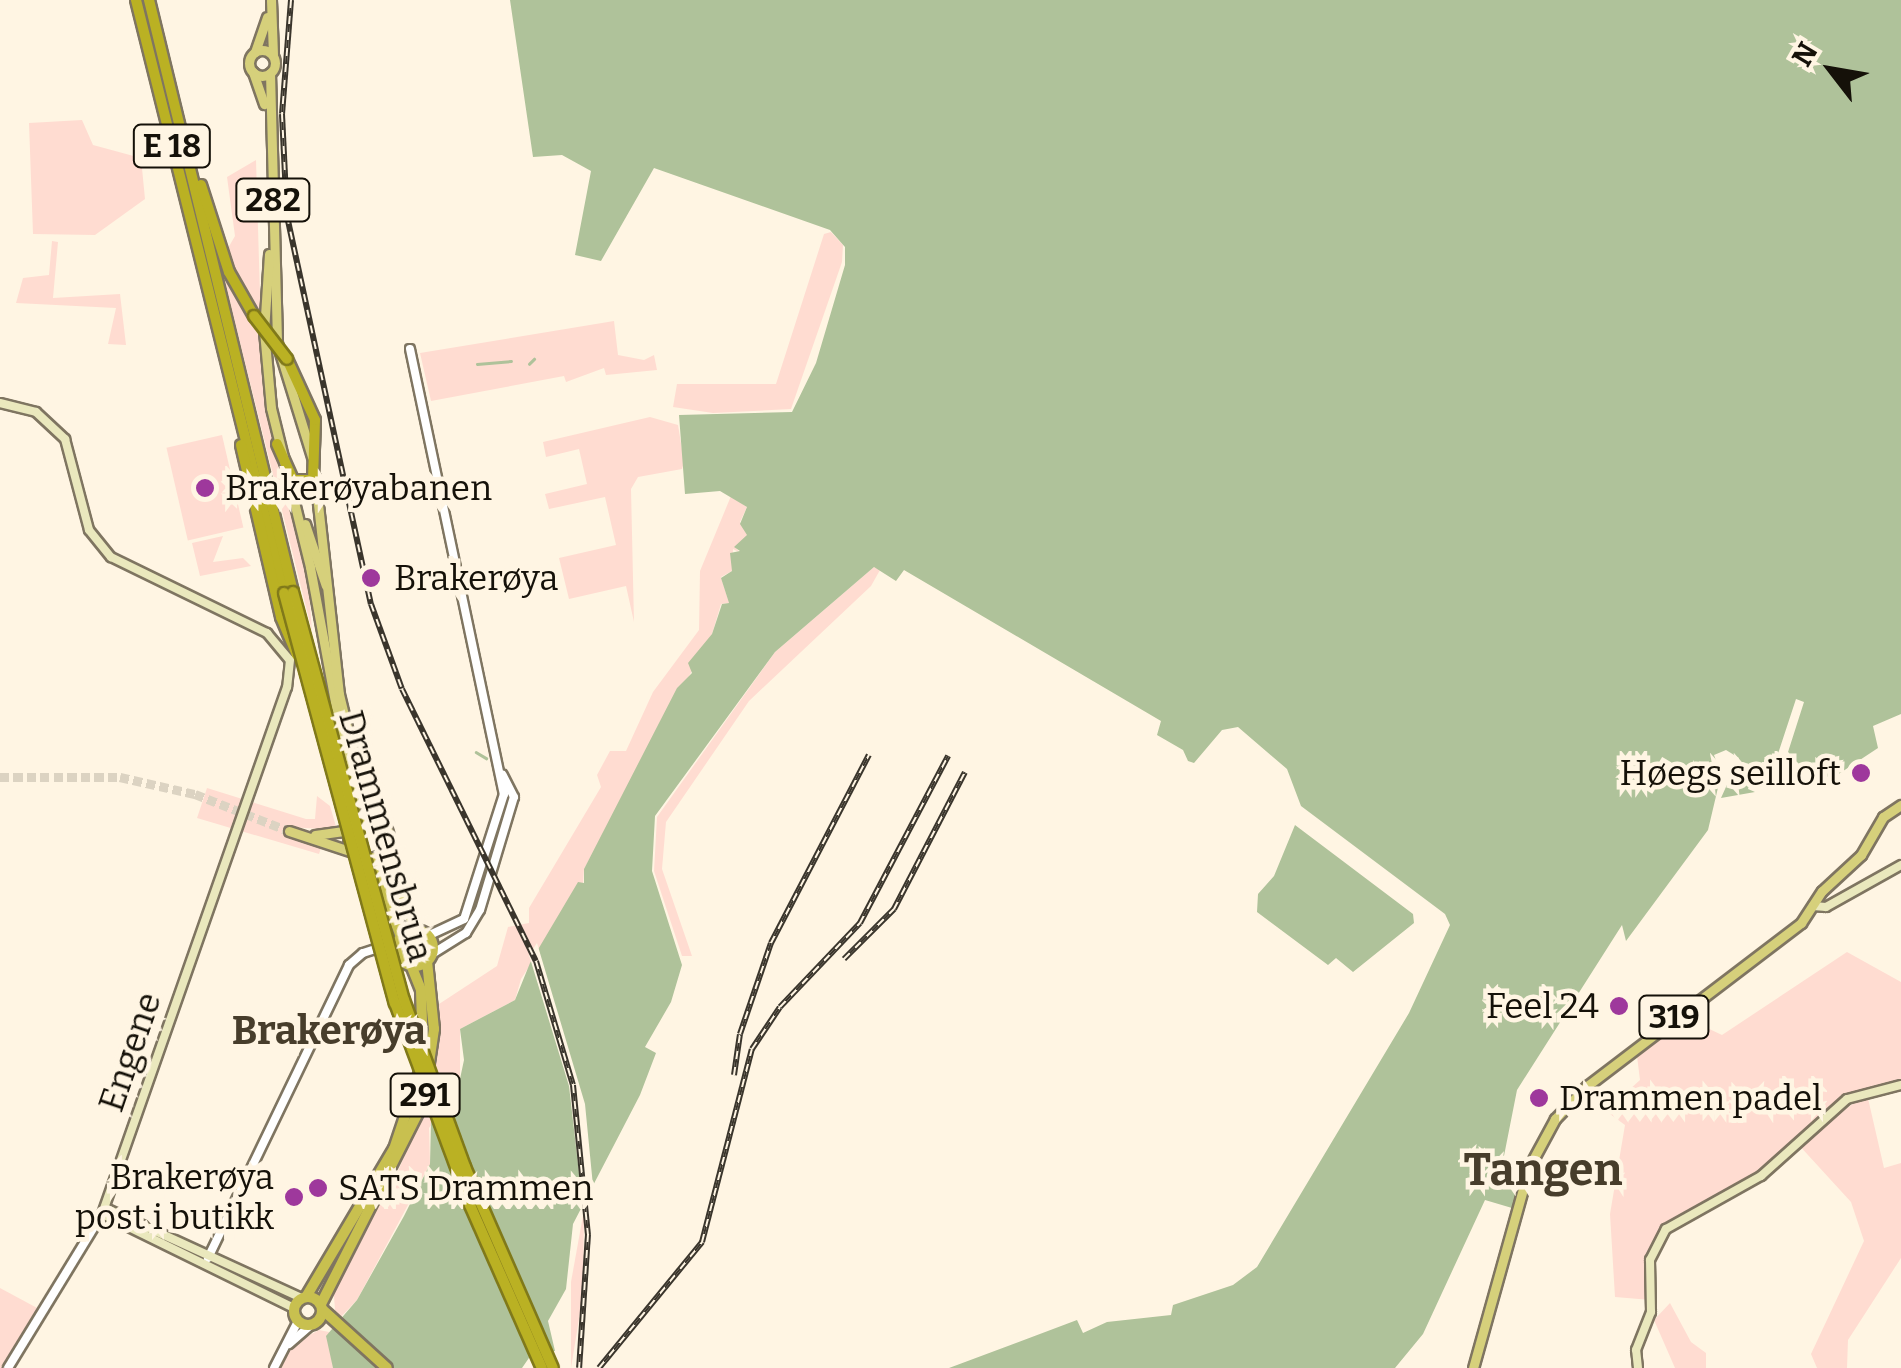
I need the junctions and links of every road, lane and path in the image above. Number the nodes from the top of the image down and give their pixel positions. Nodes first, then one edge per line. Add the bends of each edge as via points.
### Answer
1 (136, 0) edge
2 (149, 0) edge
3 (270, 0) edge
4 (256, 52) junction
5 (273, 57) junction
6 (254, 72) junction
7 (270, 73) junction
8 (174, 104) junction
9 (410, 349) dead end
10 (0, 402) edge
11 (238, 407) junction
12 (277, 444) junction
13 (316, 476) junction
14 (294, 510) junction
15 (326, 586) junction
16 (289, 592) junction
17 (319, 618) junction
18 (345, 760) junction
19 (503, 776) junction
20 (1901, 804) edge
21 (382, 824) junction
22 (352, 828) junction
23 (387, 847) junction
24 (353, 852) junction
25 (372, 859) junction
26 (1901, 865) edge
27 (1813, 906) junction
28 (422, 933) junction
29 (400, 939) junction
30 (374, 948) junction
31 (398, 954) junction
32 (430, 958) junction
33 (411, 966) junction
34 (1901, 1085) edge
35 (103, 1211) junction
36 (207, 1259) junction
37 (304, 1297) junction
38 (322, 1307) junction
39 (294, 1308) junction
40 (298, 1321) junction
41 (312, 1324) junction
42 (332, 1327) junction
43 (289, 1344) junction
44 (8, 1368) edge
45 (274, 1368) edge
46 (387, 1368) edge
47 (542, 1368) edge
48 (553, 1368) edge
49 (1473, 1368) edge
50 (1638, 1368) edge

1 - 11 highway, E 18
2 - 8 highway, E 18
3 - 4 main road, 282
3 - 5 main road, 282
4 - 5 main road
4 - 6 main road, 282 via 249,61
5 - 7 main road, 282
6 - 7 main road
6 - 12 main road, 282 via 266,124 264,340
7 - 13 main road, 282 via 277,343
8 - 13 highway, E 18, bridge via 229,272 314,413
8 - 16 highway, E 18
9 - 19 street
10 - 35 main road, Engene via 27,408 57,429 74,458 92,535 132,572 267,633 283,647 292,670
11 - 16 highway, E 18
11 - 18 highway, E 18 via 281,616
12 - 13 highway via 293,480 304,484
12 - 14 main road, 282
13 - 15 main road, E 18
14 - 15 main road, 282
14 - 17 main road, 282
15 - 17 main road, 282
15 - 21 main road, E 18 via 352,750 364,794
16 - 47 highway, Drammensbrua / E 18, bridge via 395,1003 470,1205
16 - 48 highway, Drammensbrua / E 18, bridge via 404,1000 472,1185
17 - 18 main road, 282
18 - 22 main road, E 18
19 - 28 street via 502,801 472,901 455,928
19 - 32 street via 514,797 480,910 466,933
20 - 27 main road, 319
21 - 22 highway via 367,820
21 - 23 highway, 291
22 - 24 highway
22 - 24 main road via 319,836 289,831
23 - 25 highway
23 - 28 highway, 291 via 393,880
24 - 25 highway
25 - 29 highway
26 - 27 main road via 1826,907
27 - 49 main road, 319 via 1796,926 1587,1086 1550,1126 1525,1180
28 - 29 highway
28 - 32 highway, 291
29 - 30 street
29 - 31 highway
30 - 31 street
30 - 36 street via 349,965
31 - 33 highway
32 - 33 highway
32 - 38 highway, 291 via 434,1028 423,1103
33 - 37 highway, 291 via 424,1026 414,1100 389,1160
34 - 50 main road via 1847,1099 1761,1176 1666,1228 1650,1260 1650,1312 1636,1350
35 - 36 main road
35 - 44 street, Engene
36 - 37 main road
36 - 39 main road
37 - 38 highway
37 - 39 highway, 291
38 - 41 highway, 291
38 - 42 highway
39 - 40 highway
40 - 41 highway
40 - 43 street
41 - 42 highway
41 - 43 street
42 - 46 highway
43 - 45 street

